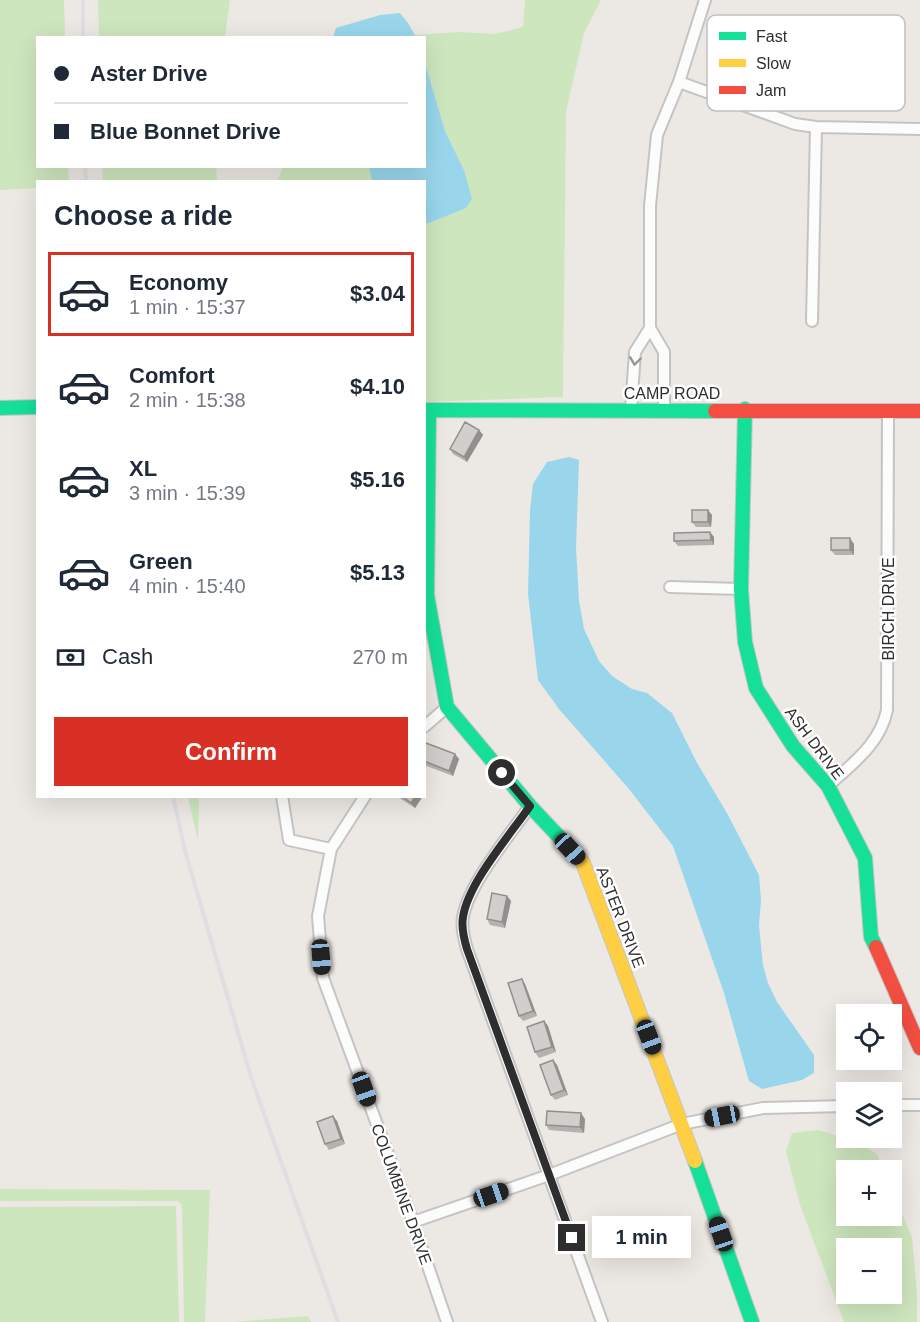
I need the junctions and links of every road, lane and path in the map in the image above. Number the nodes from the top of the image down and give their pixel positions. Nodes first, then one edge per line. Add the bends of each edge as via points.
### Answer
1 (705, 0) edge
2 (679, 82) junction
3 (707, 92) edge
4 (761, 111) edge
5 (816, 127) junction
6 (920, 129) edge
7 (812, 321) dead end
8 (650, 328) junction
9 (36, 407) edge
10 (0, 408) edge
11 (664, 409) junction
12 (745, 409) junction
13 (427, 410) edge
14 (631, 410) junction
15 (888, 411) junction
16 (920, 411) edge
17 (670, 587) dead end
18 (741, 589) junction
19 (447, 707) junction
20 (426, 725) edge
21 (828, 786) junction
22 (282, 798) edge
23 (364, 798) edge
24 (530, 806) junction
25 (331, 849) junction
26 (920, 1048) edge
27 (902, 1105) edge
28 (920, 1105) edge
29 (836, 1106) edge
30 (682, 1124) junction
31 (549, 1175) junction
32 (413, 1222) junction
33 (447, 1322) edge
34 (602, 1322) edge
35 (752, 1322) edge

1 - 2 street
2 - 3 street
2 - 8 street via 657,135 650,206
4 - 5 street
5 - 6 street
5 - 7 street
8 - 11 street via 664,352
8 -> 14 street via 635,352
9 - 10 street
11 - 12 street, CAMP ROAD
11 - 14 street, CAMP ROAD
12 - 15 street, CAMP ROAD
12 - 18 street, ASH DRIVE
13 - 14 street, CAMP ROAD
13 - 19 street, ASTER DRIVE via 427,595
15 - 16 street, CAMP ROAD
15 - 21 street, BIRCH DRIVE via 887,710 874,741
17 - 18 street
18 - 21 street, ASH DRIVE via 745,642 756,688 793,746
19 - 20 street
19 - 24 street, ASTER DRIVE
21 - 26 street, ASH DRIVE via 865,858 871,936
22 - 25 street via 289,840
23 - 25 street, COLUMBINE DRIVE
24 - 30 street, ASTER DRIVE via 583,863
24 - 31 street via 476,885 463,917 463,932
25 - 32 street, COLUMBINE DRIVE via 318,916 323,978
27 - 28 street
29 - 30 street via 763,1108
30 - 31 street
30 - 35 street, ASTER DRIVE
31 - 32 street
31 - 34 street
32 - 33 street, COLUMBINE DRIVE

